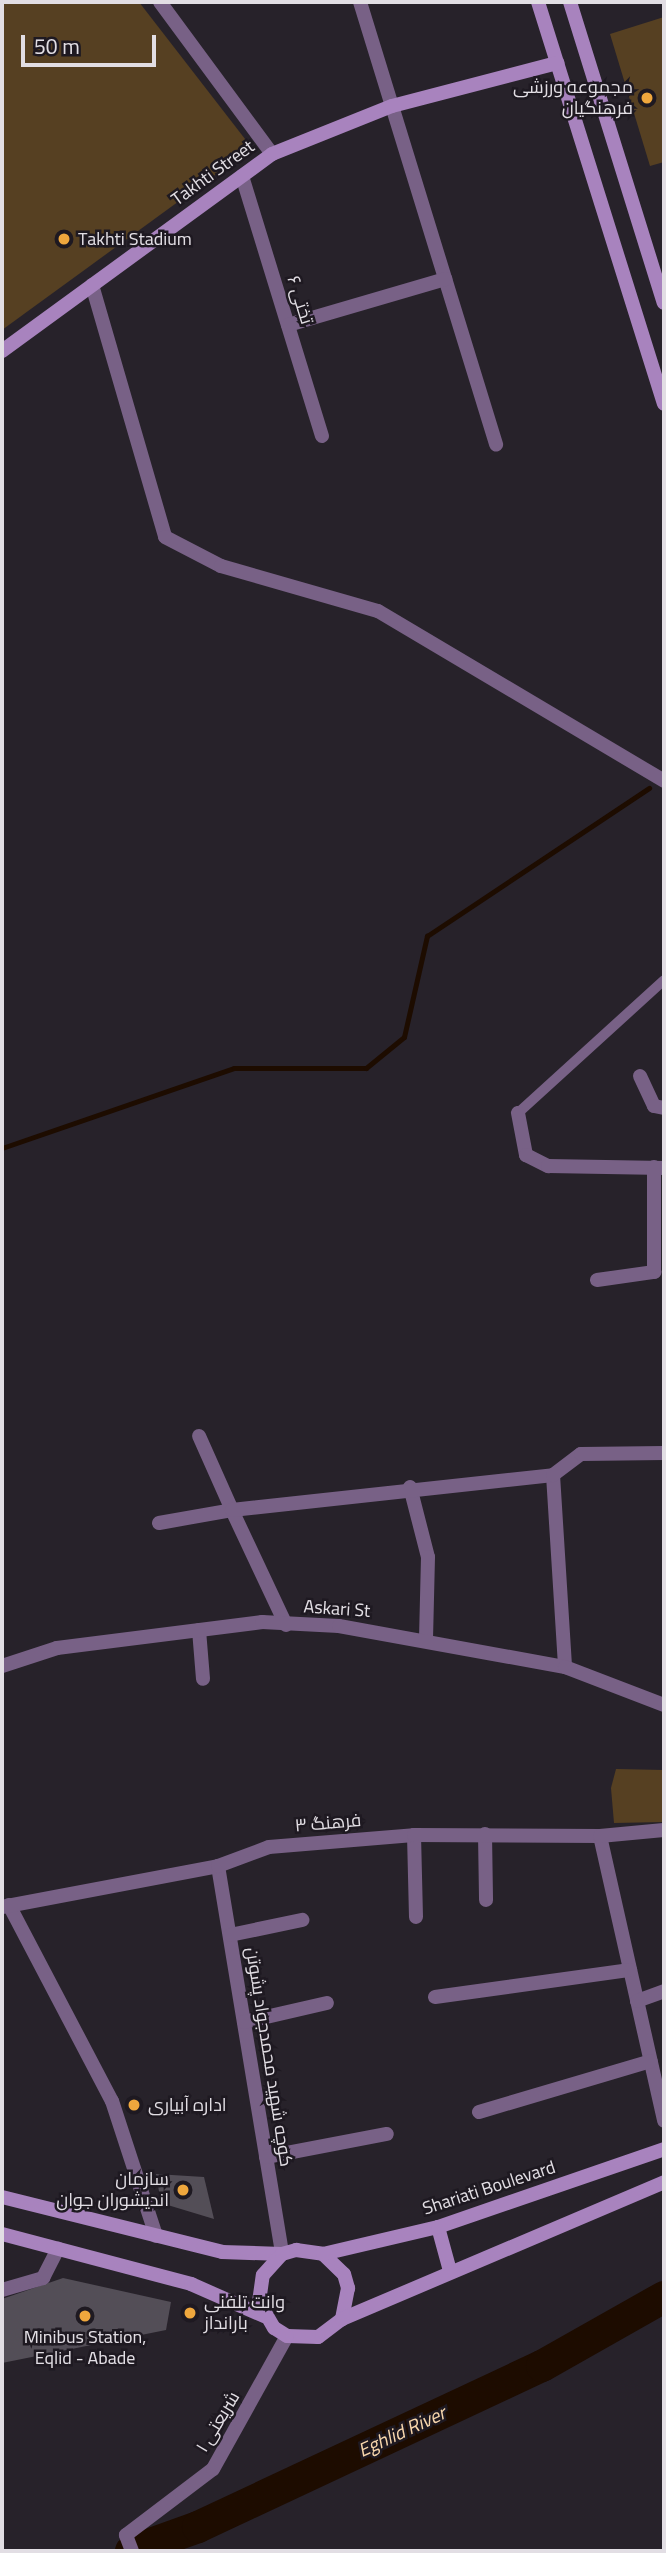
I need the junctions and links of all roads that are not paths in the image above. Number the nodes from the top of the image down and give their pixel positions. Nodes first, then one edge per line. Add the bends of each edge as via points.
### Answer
1 (160, 2) edge
2 (360, 2) edge
3 (538, 2) edge
4 (570, 2) edge
5 (557, 63) junction
6 (392, 106) junction
7 (272, 154) junction
8 (242, 176) junction
9 (445, 279) junction
10 (92, 285) junction
11 (664, 303) edge
12 (288, 325) junction
13 (2, 351) edge
14 (664, 404) edge
15 (322, 436) dead end
16 (496, 445) dead end
17 (664, 781) edge
18 (664, 980) edge
19 (640, 1076) dead end
20 (664, 1108) edge
21 (518, 1113) joint
22 (659, 1167) edge
23 (597, 1280) dead end
24 (198, 1436) dead end
25 (664, 1452) edge
26 (553, 1475) junction
27 (410, 1487) junction
28 (232, 1510) junction
29 (159, 1523) dead end
30 (286, 1625) junction
31 (199, 1630) junction
32 (426, 1640) junction
33 (2, 1666) edge
34 (565, 1667) junction
35 (203, 1679) dead end
36 (664, 1705) edge
37 (664, 1829) edge
38 (485, 1834) junction
39 (414, 1836) junction
40 (600, 1836) junction
41 (218, 1866) junction
42 (486, 1900) dead end
43 (5, 1906) edge
44 (416, 1917) dead end
45 (302, 1920) dead end
46 (230, 1935) junction
47 (630, 1970) junction
48 (664, 1991) edge
49 (435, 1997) dead end
50 (637, 2001) junction
51 (327, 2003) dead end
52 (244, 2022) junction
53 (651, 2061) junction
54 (478, 2112) dead end
55 (664, 2121) edge
56 (387, 2134) dead end
57 (664, 2149) edge
58 (266, 2157) junction
59 (664, 2182) edge
60 (2, 2197) edge
61 (438, 2227) junction
62 (2, 2234) edge
63 (156, 2236) junction
64 (58, 2249) junction
65 (282, 2254) junction
66 (323, 2254) junction
67 (450, 2271) junction
68 (2, 2290) edge
69 (264, 2316) junction
70 (342, 2319) junction
71 (287, 2336) junction
72 (132, 2551) edge

1 - 7 street
2 - 6 street
3 - 5 main road
4 - 11 main road
5 - 6 main road, Takhti Street
5 - 14 main road
6 - 7 main road, Takhti Street
6 - 9 street
7 - 8 main road, Takhti Street
8 - 10 main road, Takhti Street
8 - 12 street, تختی ۶
9 - 12 street
9 - 16 street
10 - 13 main road, Takhti Street
10 - 17 street via 165,537 221,566 378,611
12 - 15 street, تختی ۶
18 - 21 lane
19 - 20 street via 654,1106
21 - 22 street via 526,1155 548,1166
22 - 23 street via 654,1272
24 - 28 street
25 - 26 street via 581,1454
26 - 27 street
26 - 34 street
27 - 28 street
27 - 32 street via 428,1557
28 - 29 street
28 - 30 street
30 - 31 street, Askari St
30 - 32 street, Askari St
31 - 33 street, Askari St via 57,1648
31 - 35 street
32 - 34 street, Askari St
34 - 36 street, Askari St
37 - 40 street, فرهنگ ۳
38 - 39 street, فرهنگ ۳
38 - 40 street, فرهنگ ۳
38 - 42 street
39 - 41 street, فرهنگ ۳ via 269,1847
39 - 44 street
40 - 47 street
41 - 43 street, فرهنگ ۳
41 - 46 street, کوچه شهید محمدجواد پشوتن
43 - 63 street via 112,2101
45 - 46 street
46 - 52 street, کوچه شهید محمدجواد پشوتن
47 - 49 street
47 - 50 street
48 - 50 street
50 - 53 street
51 - 52 street
52 - 58 street, کوچه شهید محمدجواد پشوتن
53 - 54 street
53 - 55 street
56 - 58 street
57 - 61 main road, Shariati Boulevard
58 - 65 street, کوچه شهید محمدجواد پشوتن
59 - 67 main road
60 - 63 main road
61 - 66 main road, Shariati Boulevard
61 - 67 main road
62 - 64 main road
63 - 65 main road via 222,2252
64 - 68 street via 43,2278
64 - 69 main road via 191,2284
65 - 66 main road via 296,2250
65 - 69 main road via 262,2275 259,2302
66 - 70 main road via 344,2274 348,2288
67 - 70 main road
69 - 71 main road
70 - 71 main road via 317,2337
71 - 72 street, شریعتی ۱ via 212,2469 126,2535

